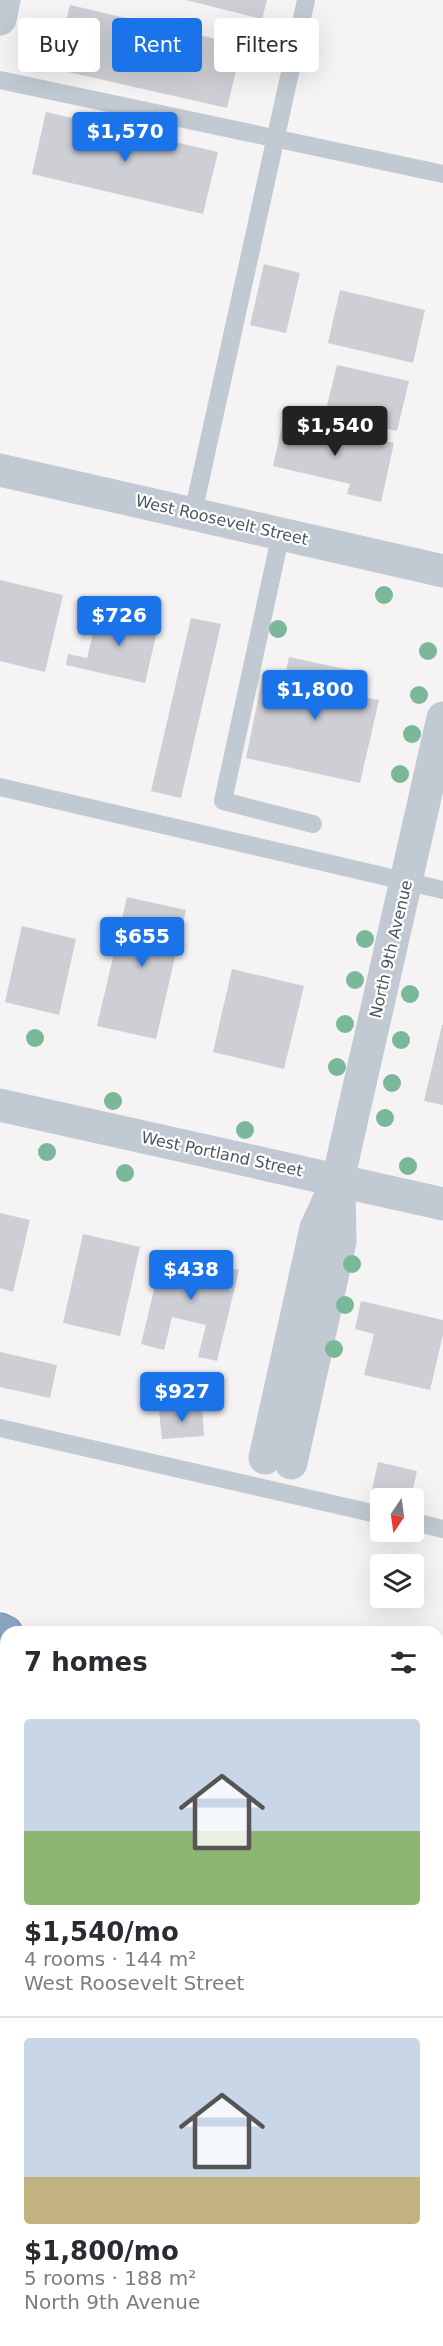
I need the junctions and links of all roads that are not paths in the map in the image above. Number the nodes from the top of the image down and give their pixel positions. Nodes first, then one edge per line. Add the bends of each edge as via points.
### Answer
1 (4, 0) edge
2 (306, 0) edge
3 (0, 19) edge
4 (0, 80) edge
5 (275, 139) junction
6 (443, 174) edge
7 (0, 470) edge
8 (193, 513) junction
9 (281, 534) junction
10 (443, 571) edge
11 (443, 718) edge
12 (0, 788) edge
13 (313, 824) dead end
14 (406, 882) junction
15 (443, 890) edge
16 (0, 1106) edge
17 (338, 1180) junction
18 (443, 1204) edge
19 (0, 1428) edge
20 (278, 1461) dead end
21 (370, 1512) edge
22 (424, 1524) edge
23 (443, 1529) edge

1 - 3 street
2 - 5 lane
4 - 5 lane
5 - 6 lane
5 - 8 lane
7 - 8 street, West Roosevelt Street
8 - 9 street, West Roosevelt Street
9 - 10 street, West Roosevelt Street
9 - 13 lane via 224,801
11 - 14 street, North 9th Avenue
12 - 14 lane
14 - 15 lane
14 - 17 street, North 9th Avenue
16 - 17 street, West Portland Street
17 - 18 street, West Portland Street
17 - 20 street, North 9th Avenue via 340,1241
19 - 21 lane
22 - 23 lane

